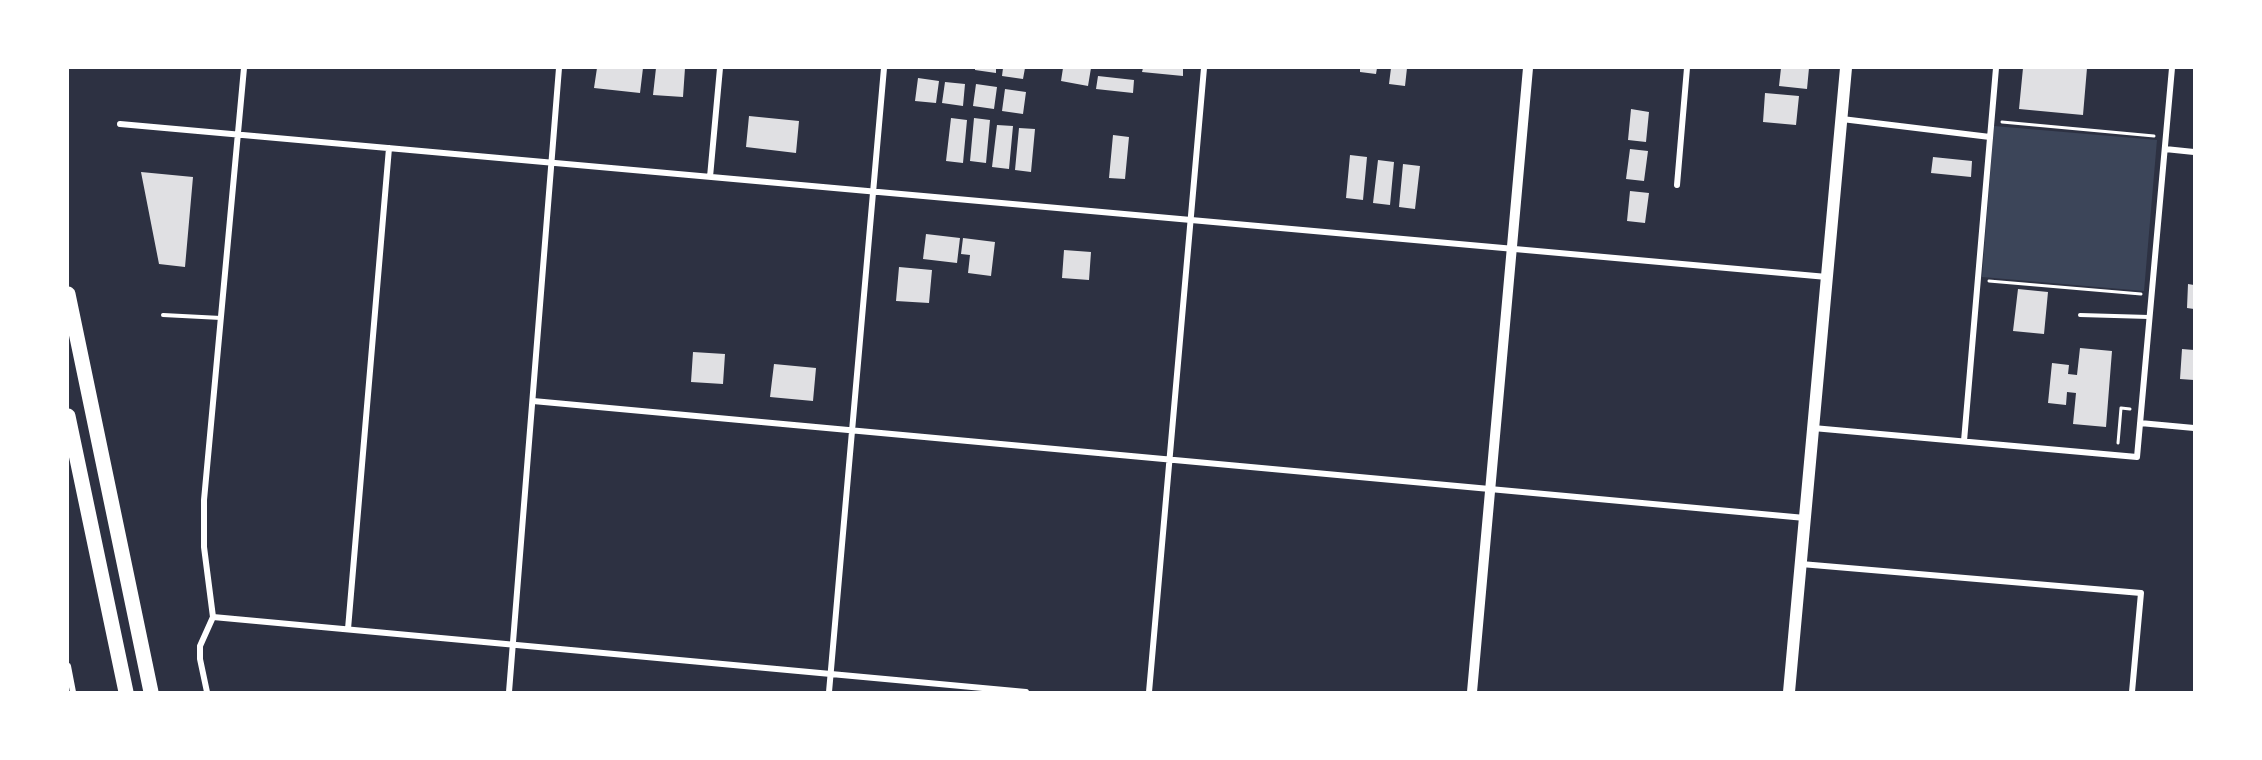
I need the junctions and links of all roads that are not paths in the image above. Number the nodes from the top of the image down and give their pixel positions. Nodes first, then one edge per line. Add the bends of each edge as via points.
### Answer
1 (244, 68) edge
2 (560, 68) edge
3 (720, 68) edge
4 (884, 68) edge
5 (1204, 68) edge
6 (1528, 68) edge
7 (1687, 68) edge
8 (1846, 68) edge
9 (1996, 68) edge
10 (2172, 68) edge
11 (1841, 119) junction
12 (120, 124) dead end
13 (238, 135) junction
14 (1990, 137) junction
15 (390, 148) junction
16 (2164, 149) junction
17 (2194, 152) edge
18 (552, 163) junction
19 (710, 177) junction
20 (1677, 185) dead end
21 (873, 192) junction
22 (1190, 220) junction
23 (1512, 249) junction
24 (1827, 277) junction
25 (68, 294) edge
26 (163, 315) dead end
27 (2080, 315) dead end
28 (2149, 317) junction
29 (221, 318) junction
30 (533, 401) junction
31 (68, 416) edge
32 (2140, 423) junction
33 (1813, 428) junction
34 (2194, 428) edge
35 (852, 430) junction
36 (1964, 441) junction
37 (1169, 459) junction
38 (1491, 489) junction
39 (1805, 518) junction
40 (1801, 564) junction
41 (213, 617) junction
42 (348, 629) junction
43 (513, 645) junction
44 (68, 666) edge
45 (831, 674) junction
46 (73, 693) edge
47 (126, 693) edge
48 (151, 693) edge
49 (207, 693) edge
50 (509, 693) edge
51 (829, 693) edge
52 (1026, 693) edge
53 (1149, 693) edge
54 (1472, 693) edge
55 (1789, 693) edge
56 (2132, 693) edge

1 - 13 street
2 - 18 street
3 - 19 street
4 - 21 street
5 - 22 street
6 - 23 street
7 - 20 street
8 - 11 main road
9 - 14 street
10 - 16 street
11 - 14 street
11 - 24 main road
12 - 13 street
13 - 15 street
13 - 29 street
14 - 36 street
15 - 18 street
15 - 42 street
16 - 17 street
16 - 28 street
18 - 19 street
18 - 30 street
19 - 21 street
21 - 22 street
21 - 35 street
22 - 23 street
22 - 37 street
23 - 24 street
23 - 38 street
24 - 33 main road
25 - 48 highway
26 - 29 lane
27 - 28 lane
28 - 32 street
29 - 41 street via 203,522
30 - 35 street
30 - 43 street
31 - 47 highway
32 - 34 street
32 - 36 street via 2137,457
33 - 36 street
33 - 39 main road
35 - 37 street
35 - 45 street
37 - 38 street
37 - 53 street
38 - 39 street
38 - 54 street
39 - 40 main road
40 - 55 main road
40 - 56 street via 2140,593
41 - 42 street
41 - 49 street via 200,646
42 - 43 street
43 - 45 street
43 - 50 street
44 - 46 street
45 - 51 street
45 - 52 street

